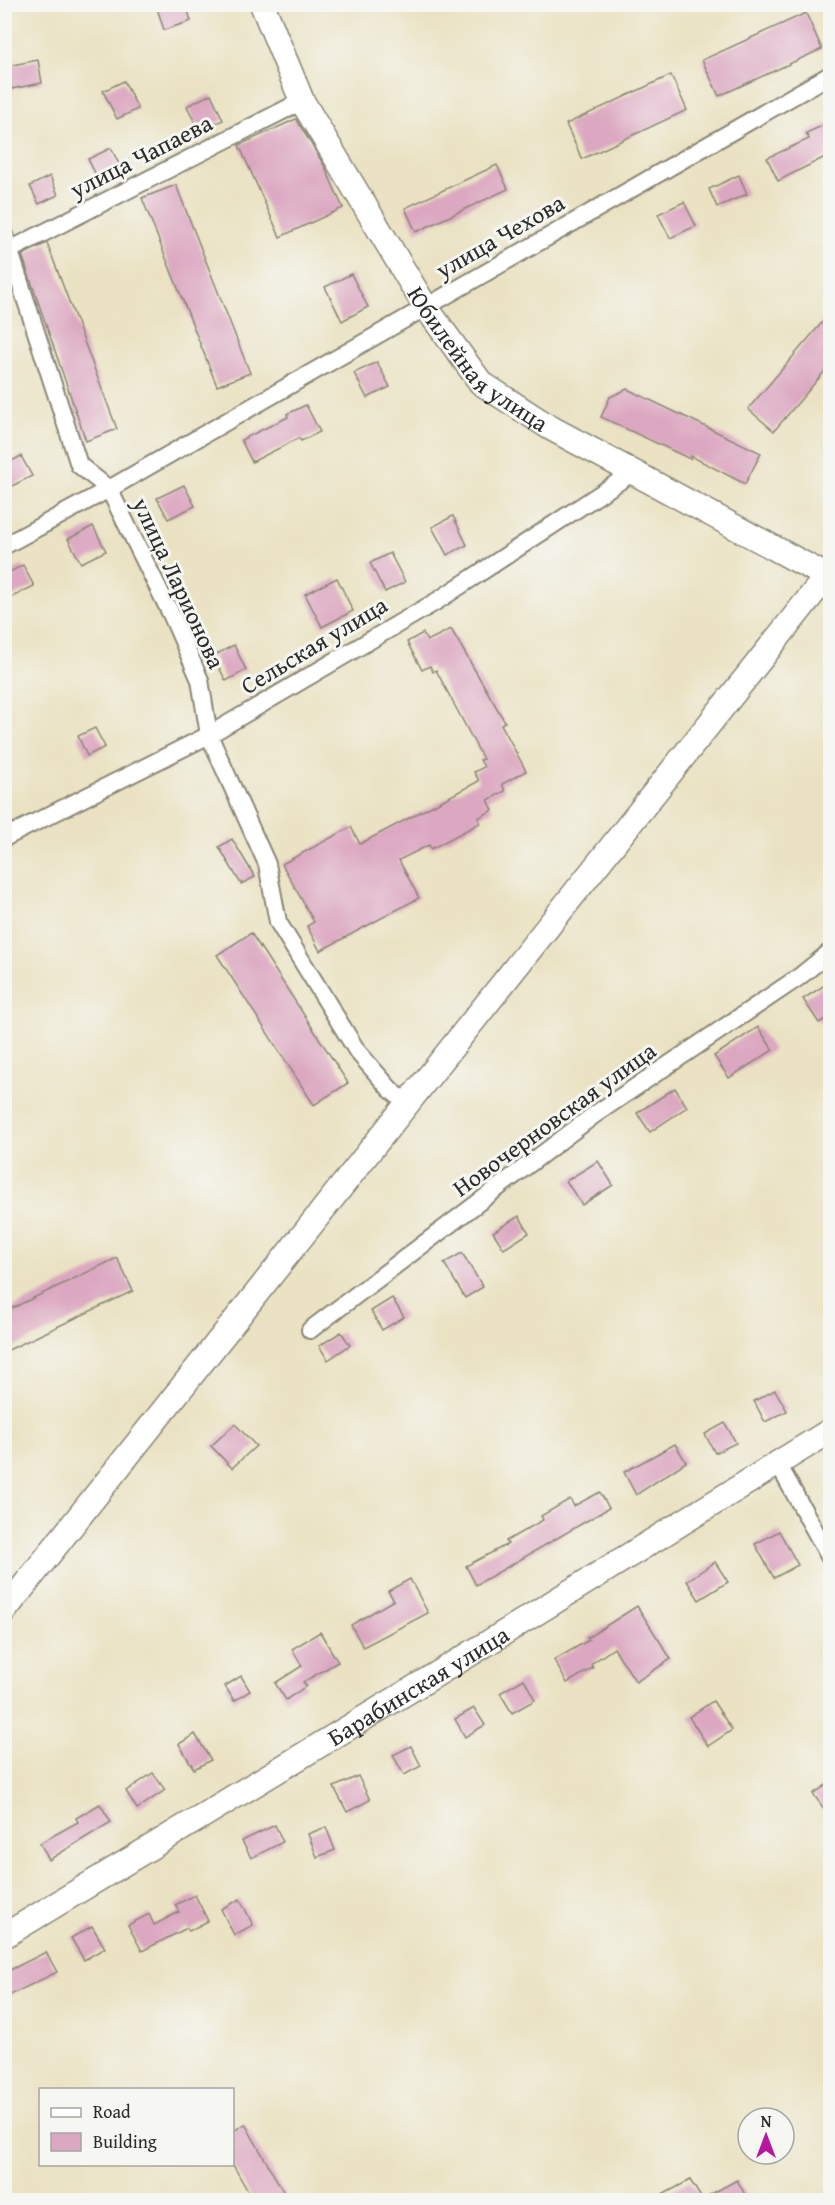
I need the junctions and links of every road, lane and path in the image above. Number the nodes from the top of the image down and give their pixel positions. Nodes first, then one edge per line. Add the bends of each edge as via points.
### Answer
1 (262, 4) edge
2 (831, 75) edge
3 (302, 100) junction
4 (4, 233) edge
5 (6, 254) edge
6 (425, 306) junction
7 (635, 471) junction
8 (109, 489) junction
9 (4, 546) edge
10 (830, 575) edge
11 (209, 735) junction
12 (4, 838) edge
13 (831, 952) edge
14 (407, 1104) junction
15 (310, 1330) dead end
16 (831, 1431) edge
17 (777, 1462) junction
18 (831, 1558) edge
19 (4, 1611) edge
20 (4, 1936) edge

1 - 3 street, Юбилейная улица
2 - 6 street, улица Чехова
3 - 5 street, улица Чапаева
3 - 6 street, Юбилейная улица
4 - 5 street, улица Ларионова
5 - 8 street, улица Ларионова via 80,465
6 - 7 street, Юбилейная улица via 481,383 549,427
6 - 8 street, улица Чехова
7 - 10 street, Юбилейная улица
7 - 11 street, Сельская улица via 437,601
8 - 9 street, улица Чехова
8 - 11 street, улица Ларионова via 200,680
10 - 14 street
11 - 12 street, Сельская улица
11 - 14 street, улица Ларионова via 267,864 278,922 357,1051
13 - 15 street, Новочерновская улица via 800,977 594,1115
14 - 19 street
16 - 17 street, Барабинская улица
17 - 18 street
17 - 20 street, Барабинская улица via 465,1658

